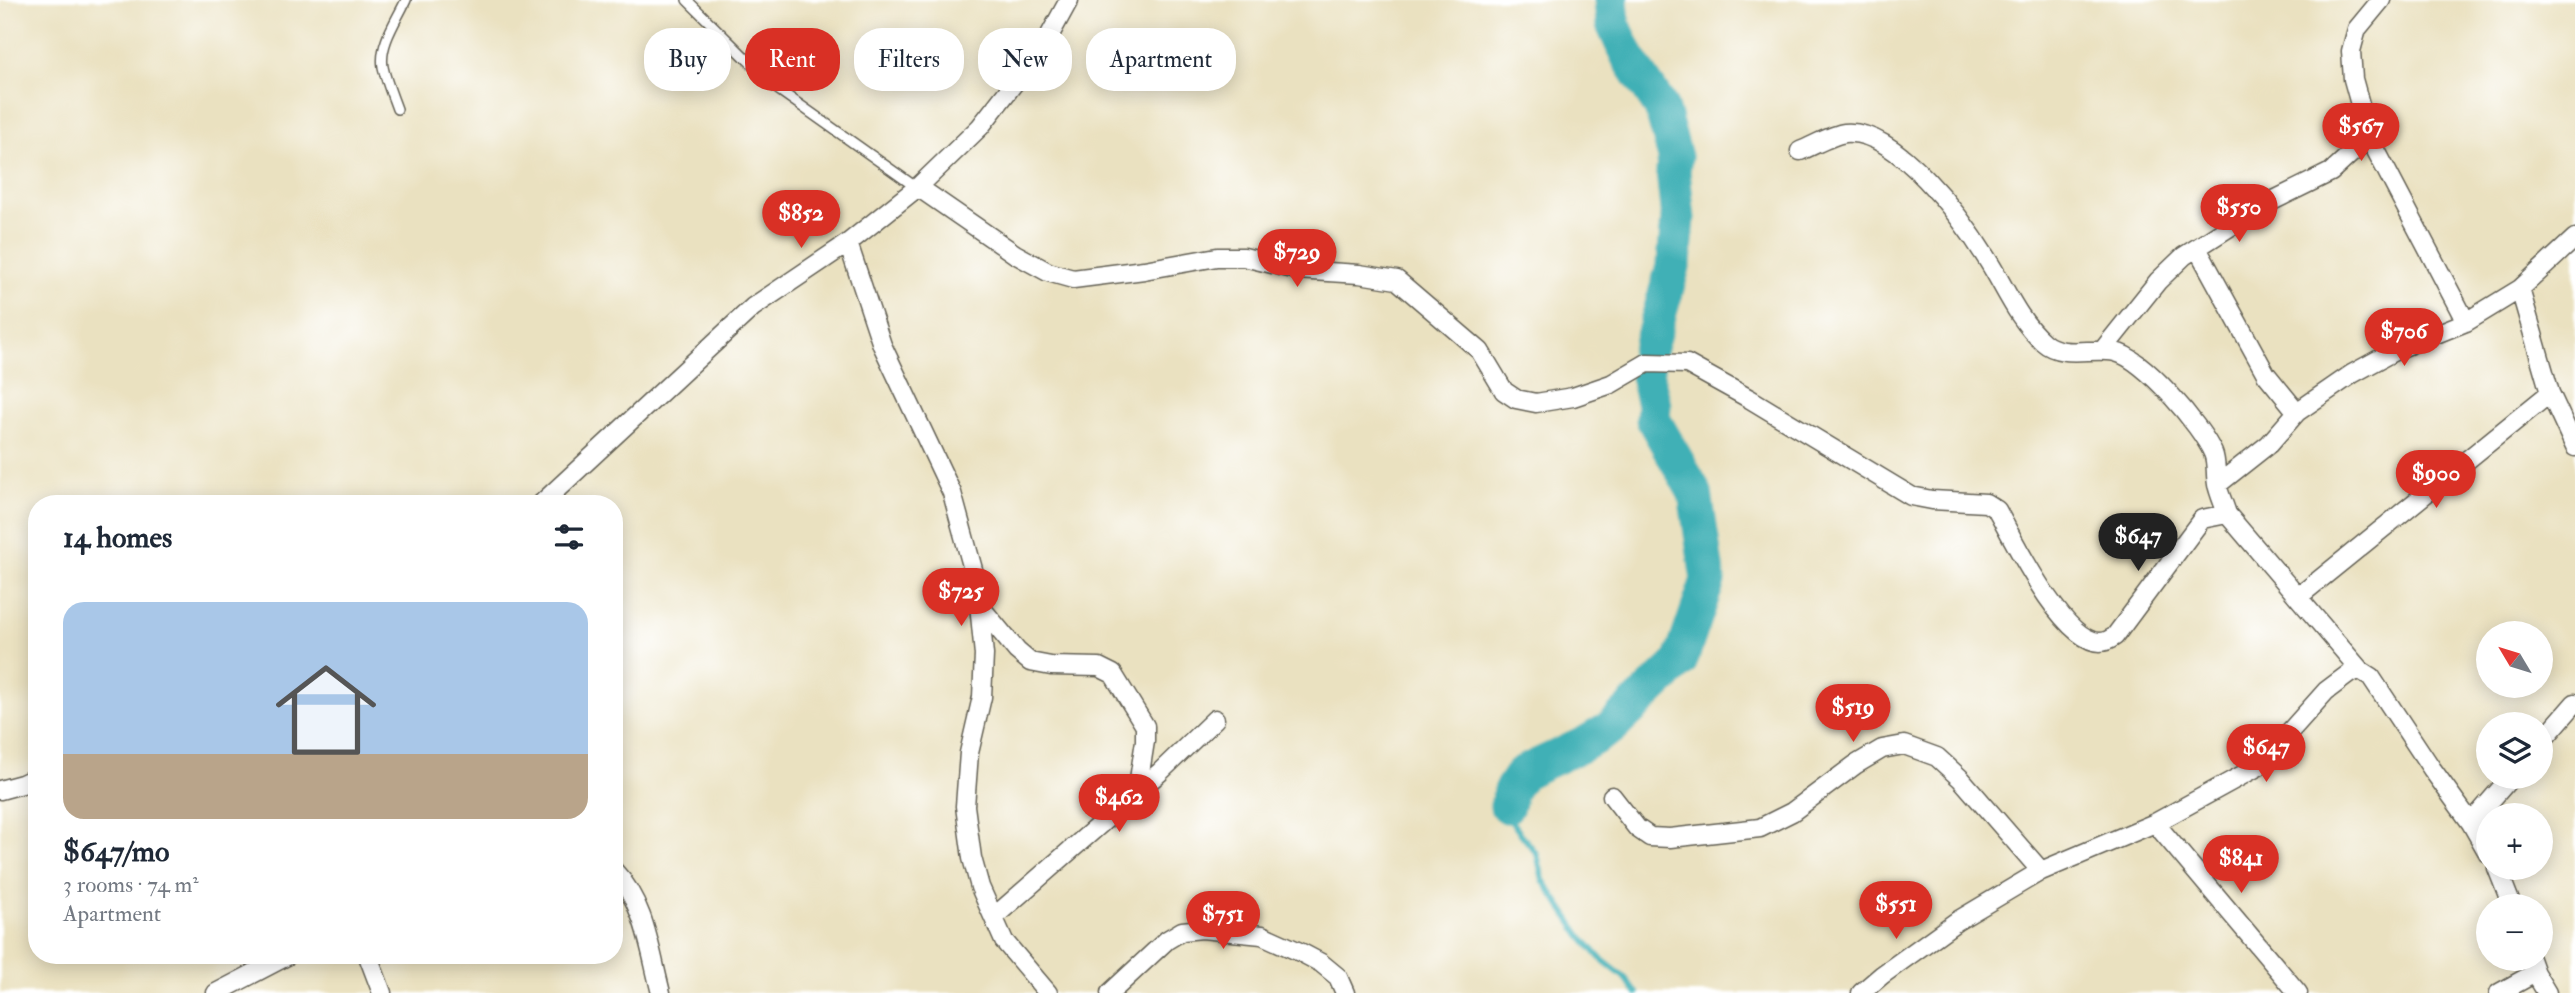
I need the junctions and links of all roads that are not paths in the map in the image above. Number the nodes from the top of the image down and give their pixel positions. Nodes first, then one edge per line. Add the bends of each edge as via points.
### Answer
1 (406, 0) edge
2 (687, 0) edge
3 (1069, 0) edge
4 (2381, 0) edge
5 (397, 109) dead end
6 (2369, 137) junction
7 (1800, 151) dead end
8 (918, 187) junction
9 (2575, 238) edge
10 (848, 243) junction
11 (2197, 248) junction
12 (2520, 289) junction
13 (2466, 321) junction
14 (2102, 351) junction
15 (2550, 393) junction
16 (2297, 412) junction
17 (2575, 447) edge
18 (2217, 485) junction
19 (551, 495) edge
20 (2227, 514) junction
21 (2298, 597) junction
22 (978, 604) junction
23 (2360, 670) junction
24 (2575, 704) edge
25 (1215, 719) dead end
26 (2553, 729) edge
27 (28, 781) edge
28 (2501, 789) edge
29 (0, 790) edge
30 (1137, 792) junction
31 (1612, 796) dead end
32 (2155, 822) junction
33 (2471, 823) junction
34 (2476, 832) edge
35 (2041, 871) junction
36 (623, 880) edge
37 (993, 917) junction
38 (272, 964) edge
39 (371, 964) edge
40 (2526, 971) edge
41 (2535, 971) edge
42 (216, 993) edge
43 (382, 993) edge
44 (661, 993) edge
45 (1048, 993) edge
46 (1110, 993) edge
47 (1345, 993) edge
48 (1861, 993) edge
49 (2298, 993) edge
50 (2499, 993) edge
51 (2547, 993) edge

1 - 5 lane via 383,54
2 - 8 lane via 776,88
3 - 8 street via 1046,42 980,127
4 - 6 street via 2357,29 2351,51 2353,79
6 - 11 street via 2331,172 2266,204
6 - 13 street
7 - 14 street via 1845,133 1872,138 1906,159 1934,187 1986,257 2018,314 2044,343 2058,351
8 - 10 street
8 - 20 street via 1015,254 1073,279 1244,257 1297,270 1396,280 1480,351 1504,391 1516,399 1536,403 1573,397 1611,384 1647,363 1687,364 1910,496 1992,506 2043,592 2067,622 2091,640 2115,636 2202,519
9 - 12 street
10 - 19 street via 753,307
10 - 22 street via 882,345 952,493 977,584
11 - 14 street via 2158,281
11 - 16 street via 2266,374
12 - 13 street
12 - 15 street
13 - 16 street via 2396,350
14 - 18 street via 2124,354 2177,401 2214,454
15 - 17 street
15 - 21 street
16 - 18 street via 2269,444
18 - 20 street
20 - 21 street
21 - 23 street
22 - 30 street via 1030,662 1099,667 1113,674 1144,726
22 - 37 street via 984,655 982,697 969,753 965,806 972,858
23 - 32 street via 2326,691 2259,766
23 - 33 street via 2371,677
24 - 26 street
25 - 30 street
27 - 29 street
28 - 33 street
30 - 37 street
31 - 35 street via 1650,837 1760,828 1882,749 1904,745 1937,757
32 - 35 street
32 - 49 street
33 - 34 street
35 - 48 street via 1957,921
36 - 44 street via 637,901
37 - 45 street via 1004,941
38 - 42 street
39 - 43 street
40 - 50 street
41 - 51 street
46 - 47 street via 1167,940 1182,931 1202,929 1262,935 1321,963 1338,977

